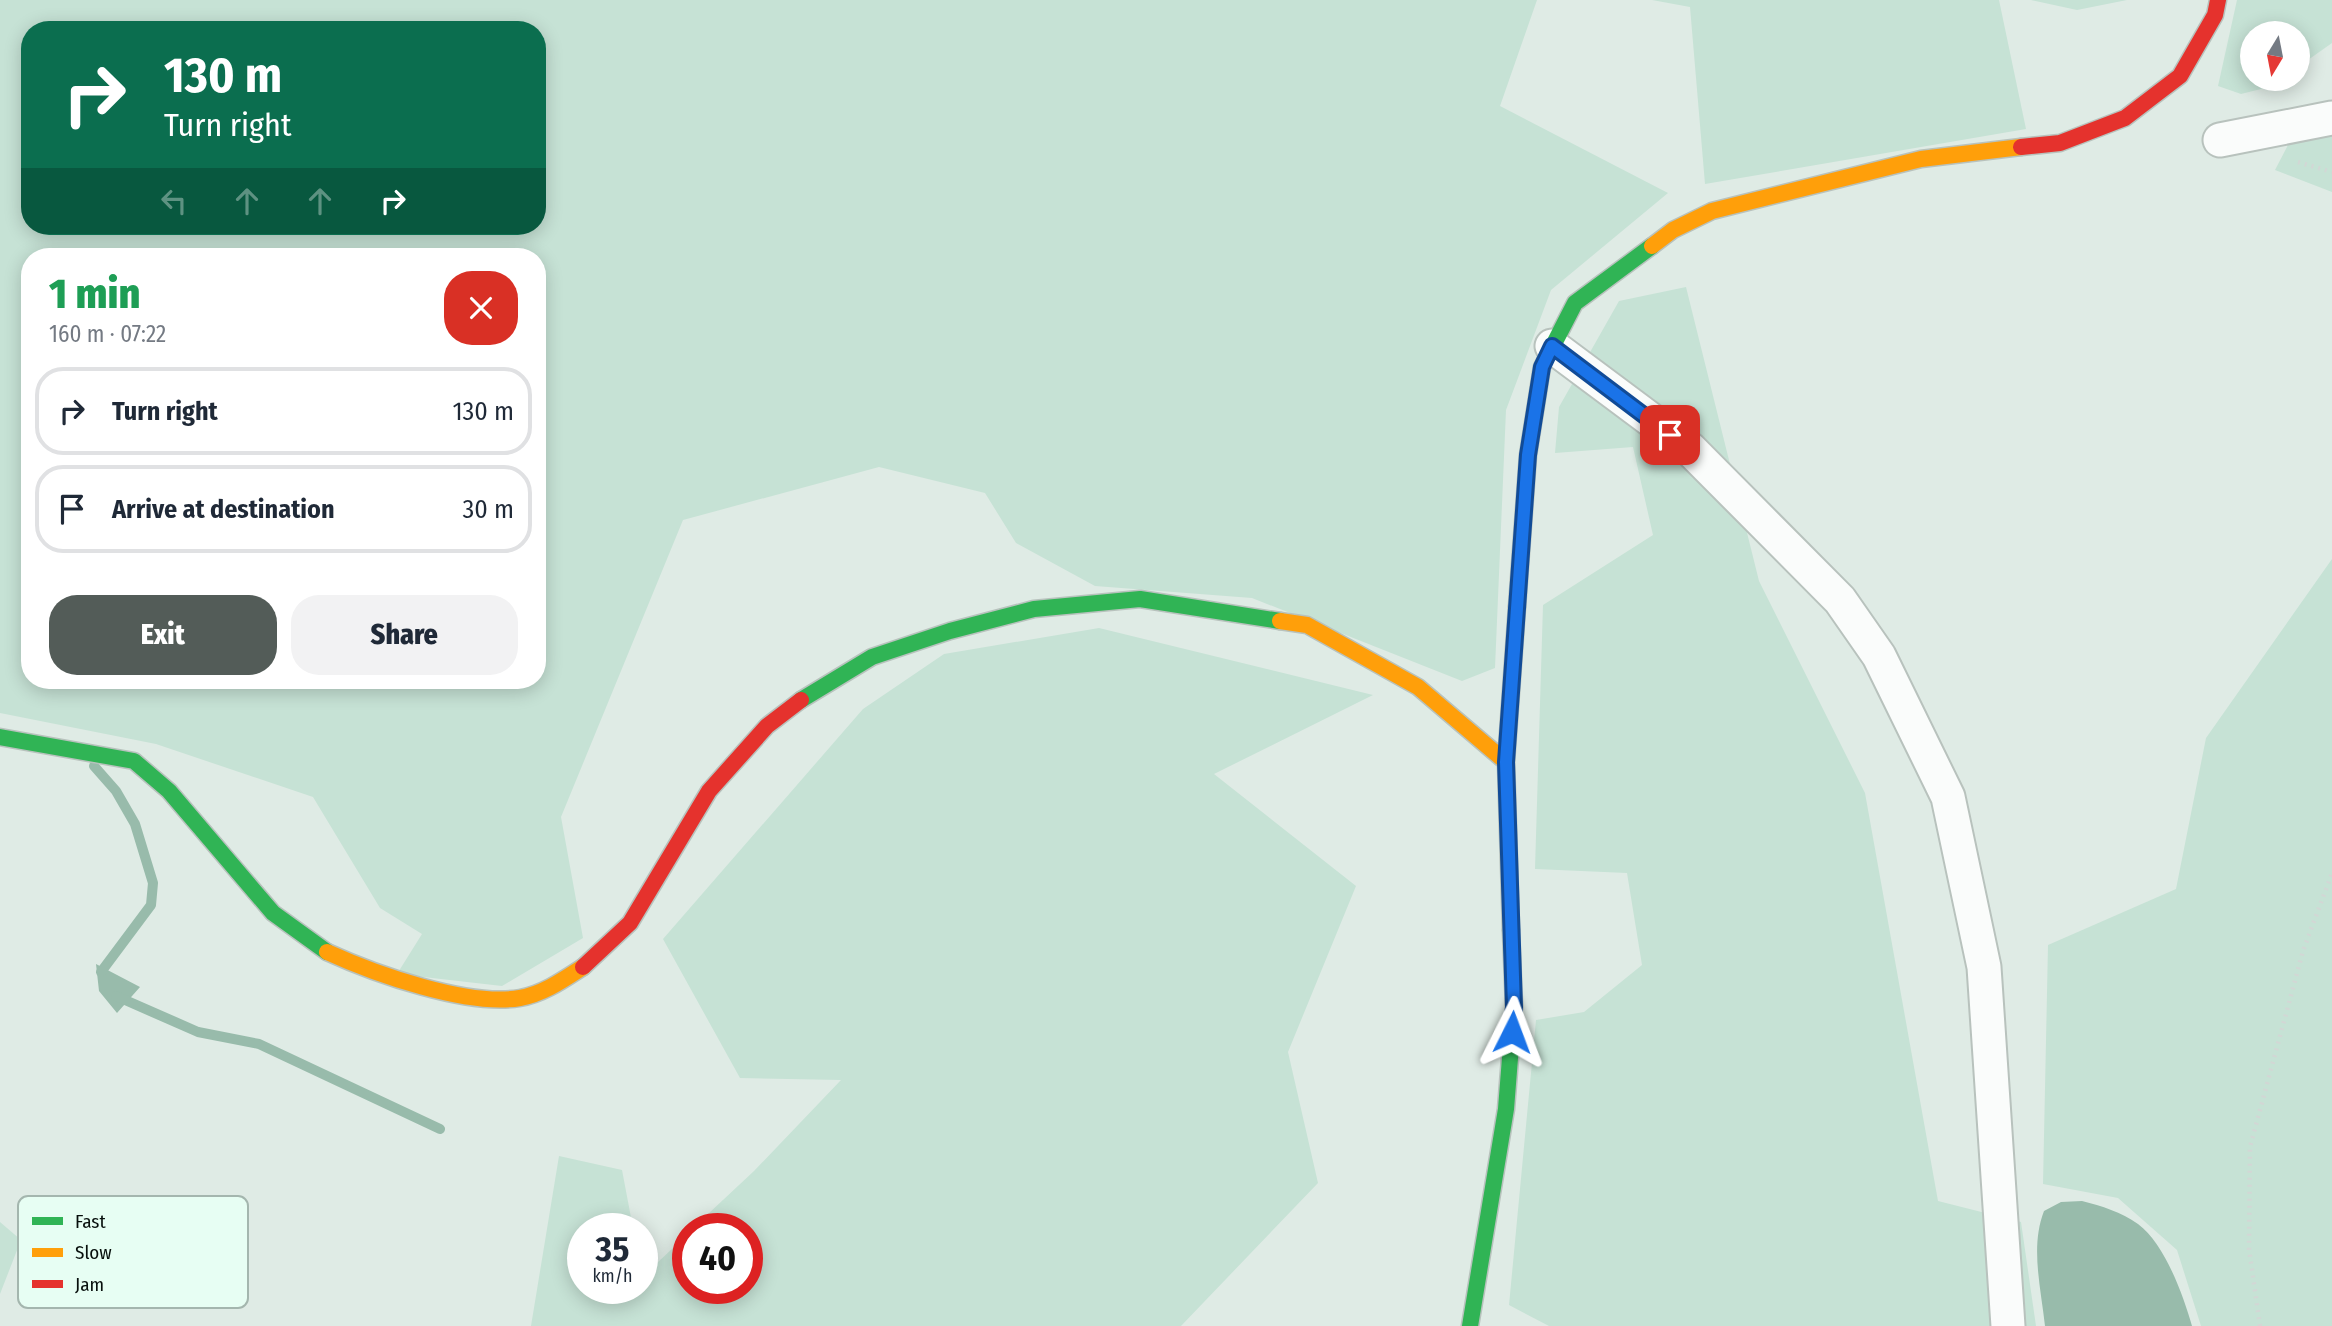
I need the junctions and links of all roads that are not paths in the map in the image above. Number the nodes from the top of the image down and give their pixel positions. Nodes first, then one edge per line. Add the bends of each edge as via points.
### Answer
1 (2218, 0) edge
2 (2332, 118) edge
3 (2220, 140) dead end
4 (1552, 346) junction
5 (0, 737) edge
6 (1506, 762) junction
7 (1472, 1324) edge
8 (2008, 1326) edge

1 - 4 street via 2215,15 2180,76 2125,118 2060,143 1921,159 1712,211 1672,230 1575,303
2 - 3 street
4 - 6 street via 1542,367 1528,455
4 - 8 street via 1690,449 1840,600 1879,656 1948,797 1984,967
5 - 6 street via 134,761 169,790 273,913 319,948 375,972 489,1001 522,998 552,987 584,966 621,932 709,791 767,726 803,698 872,657 1034,609 1140,599 1307,625 1418,687
6 - 7 street via 1514,1007 1506,1109

